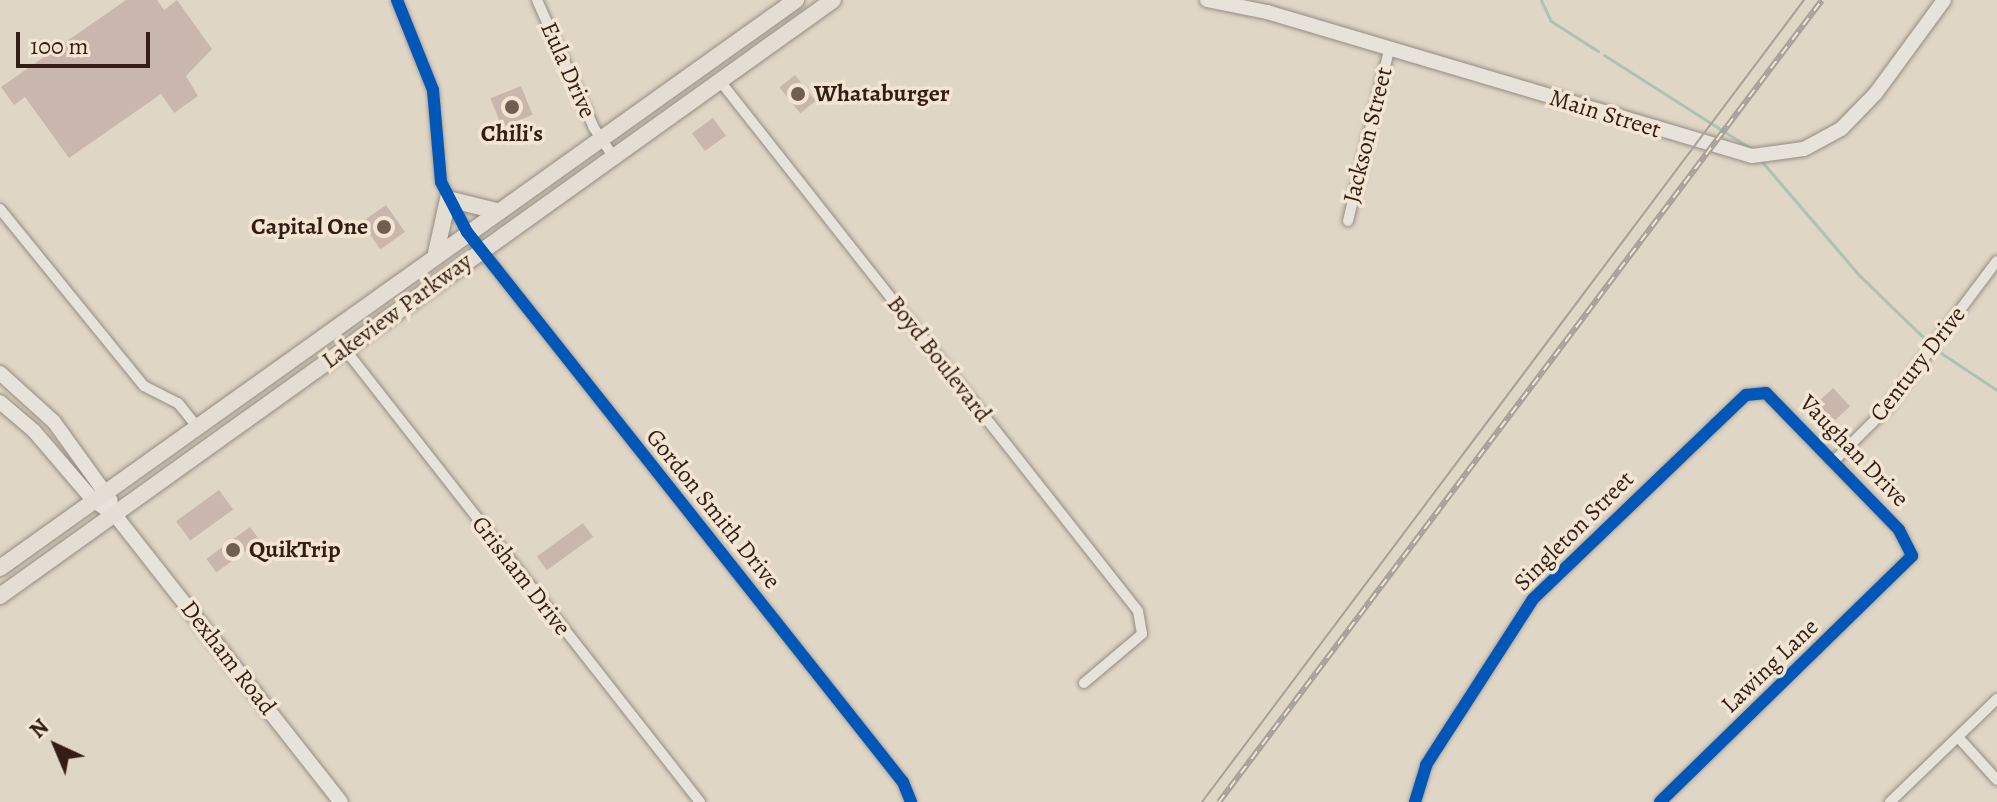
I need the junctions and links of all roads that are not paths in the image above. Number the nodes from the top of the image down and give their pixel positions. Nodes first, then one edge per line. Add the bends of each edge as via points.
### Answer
1 (397, 0) edge
2 (537, 0) edge
3 (796, 0) edge
4 (841, 0) edge
5 (1207, 0) edge
6 (1944, 0) edge
7 (829, 3) edge
8 (1389, 50) junction
9 (706, 64) junction
10 (720, 81) junction
11 (601, 139) junction
12 (614, 158) junction
13 (448, 199) junction
14 (0, 209) edge
15 (497, 211) junction
16 (1348, 221) dead end
17 (467, 232) junction
18 (480, 251) junction
19 (435, 254) junction
20 (1997, 261) edge
21 (332, 331) junction
22 (344, 348) junction
23 (0, 373) edge
24 (1746, 395) joint
25 (0, 402) edge
26 (198, 428) junction
27 (1833, 462) junction
28 (101, 496) junction
29 (115, 515) junction
30 (1910, 561) joint
31 (0, 568) edge
32 (0, 596) edge
33 (1084, 683) dead end
34 (1997, 699) edge
35 (1958, 737) junction
36 (1997, 780) edge
37 (910, 798) edge
38 (341, 802) edge
39 (700, 802) edge
40 (1415, 802) edge
41 (1660, 802) edge
42 (1890, 802) edge

1 - 13 street, Gordon Smith Drive via 433,90 434,149
2 - 11 street, Eula Drive
3 - 9 main road, Lakeview Parkway
4 - 7 main road, Lakeview Parkway
5 - 8 street, Main Street
6 - 8 street, Main Street via 1857,114 1816,145 1778,155 1739,155
7 - 10 main road, Lakeview Parkway
8 - 16 street, Jackson Street
9 - 10 main road
9 - 11 main road, Lakeview Parkway
10 - 12 main road, Lakeview Parkway
10 - 33 street, Boyd Boulevard via 1138,611 1144,628 1137,640
11 - 12 street, Eula Drive
11 - 15 main road, Lakeview Parkway
12 - 18 main road, Lakeview Parkway
13 - 15 main road
13 - 17 street, Gordon Smith Drive
13 - 19 main road
14 - 26 street via 144,386 178,403
15 - 17 main road, Lakeview Parkway
17 - 18 street, Gordon Smith Drive
17 - 19 main road, Lakeview Parkway
18 - 22 main road, Lakeview Parkway
18 - 37 street, Gordon Smith Drive
19 - 21 main road, Lakeview Parkway
20 - 27 street, Century Drive via 1885,410
21 - 22 main road
21 - 26 main road, Lakeview Parkway
22 - 29 main road, Lakeview Parkway
22 - 39 street, Grisham Drive
23 - 28 street, Dexham Road via 54,422
24 - 27 street, Vaughan Drive via 1759,391 1772,397
24 - 40 street, Singleton Street via 1533,599 1426,765
25 - 28 street, Dexham Road
26 - 28 main road, Lakeview Parkway
27 - 30 street, Vaughan Drive via 1908,541
28 - 29 street, Dexham Road
28 - 31 main road, Lakeview Parkway
29 - 32 main road, Lakeview Parkway
29 - 38 street, Dexham Road
30 - 41 street, Lawing Lane
34 - 35 street
35 - 36 street
35 - 42 street

